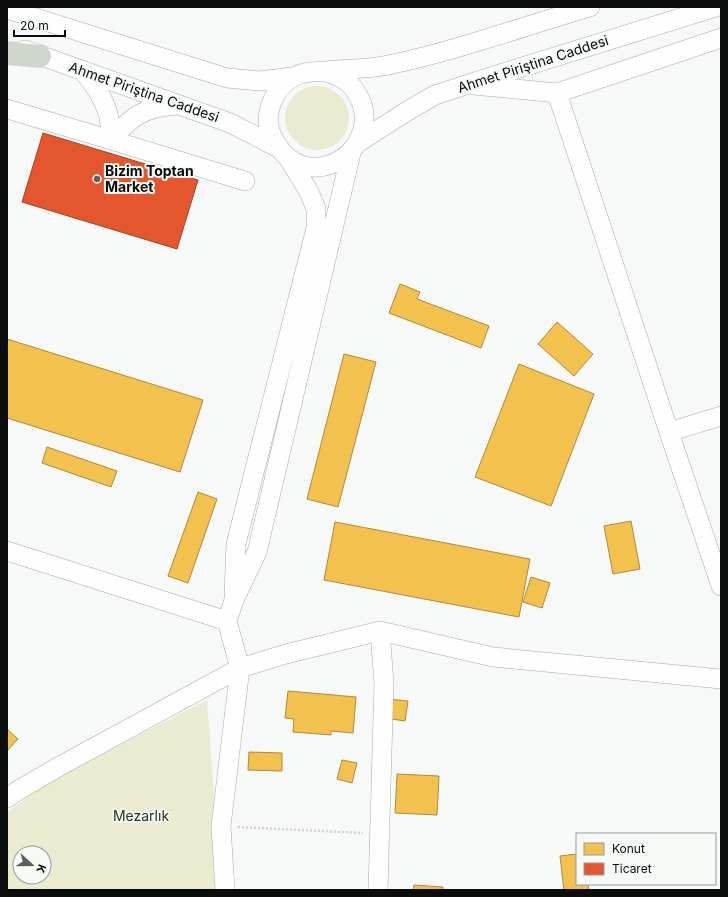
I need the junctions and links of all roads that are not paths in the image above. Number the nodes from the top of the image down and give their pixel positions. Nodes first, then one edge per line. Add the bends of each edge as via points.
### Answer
1 (590, 7) edge
2 (716, 7) edge
3 (7, 10) edge
4 (721, 38) edge
5 (7, 43) edge
6 (7, 53) edge
7 (40, 56) junction
8 (82, 70) junction
9 (322, 71) junction
10 (292, 77) junction
11 (468, 84) junction
12 (557, 93) junction
13 (179, 105) junction
14 (7, 109) edge
15 (111, 140) junction
16 (355, 147) junction
17 (283, 153) junction
18 (245, 181) dead end
19 (721, 416) edge
20 (669, 432) junction
21 (7, 551) edge
22 (721, 586) edge
23 (234, 600) junction
24 (227, 621) junction
25 (380, 631) junction
26 (240, 668) junction
27 (720, 679) edge
28 (10, 792) edge
29 (225, 890) edge
30 (378, 890) edge

1 - 9 street via 436,54 382,66
2 - 11 street, Ahmet Piriştina Caddesi
3 - 10 street via 227,78 260,81
4 - 12 street
5 - 7 street, Ahmet Piriştina Caddesi
6 - 7 highway
7 - 8 street, Ahmet Piriştina Caddesi
8 - 13 street, Ahmet Piriştina Caddesi
8 - 15 street via 103,99 112,128
9 - 10 street via 307,71
9 - 16 street via 338,75 350,84 359,97 364,112 364,127
10 - 17 street via 280,87 272,100 268,116 270,132
11 - 12 street
11 - 16 street, Ahmet Piriştina Caddesi via 435,96 409,110
12 - 20 street
13 - 15 street via 158,107 139,114
13 - 17 street, Ahmet Piriştina Caddesi via 230,123
14 - 15 street
15 - 18 street
16 - 17 street via 336,163 320,167 304,166
16 - 23 street via 257,552
17 - 23 street via 309,192 316,209 316,228 236,544
19 - 20 street
20 - 22 street
21 - 24 street
23 - 24 street
24 - 26 street
25 - 26 street
25 - 27 street via 492,657
25 - 30 street via 384,683
26 - 28 street
26 - 29 street via 221,826

